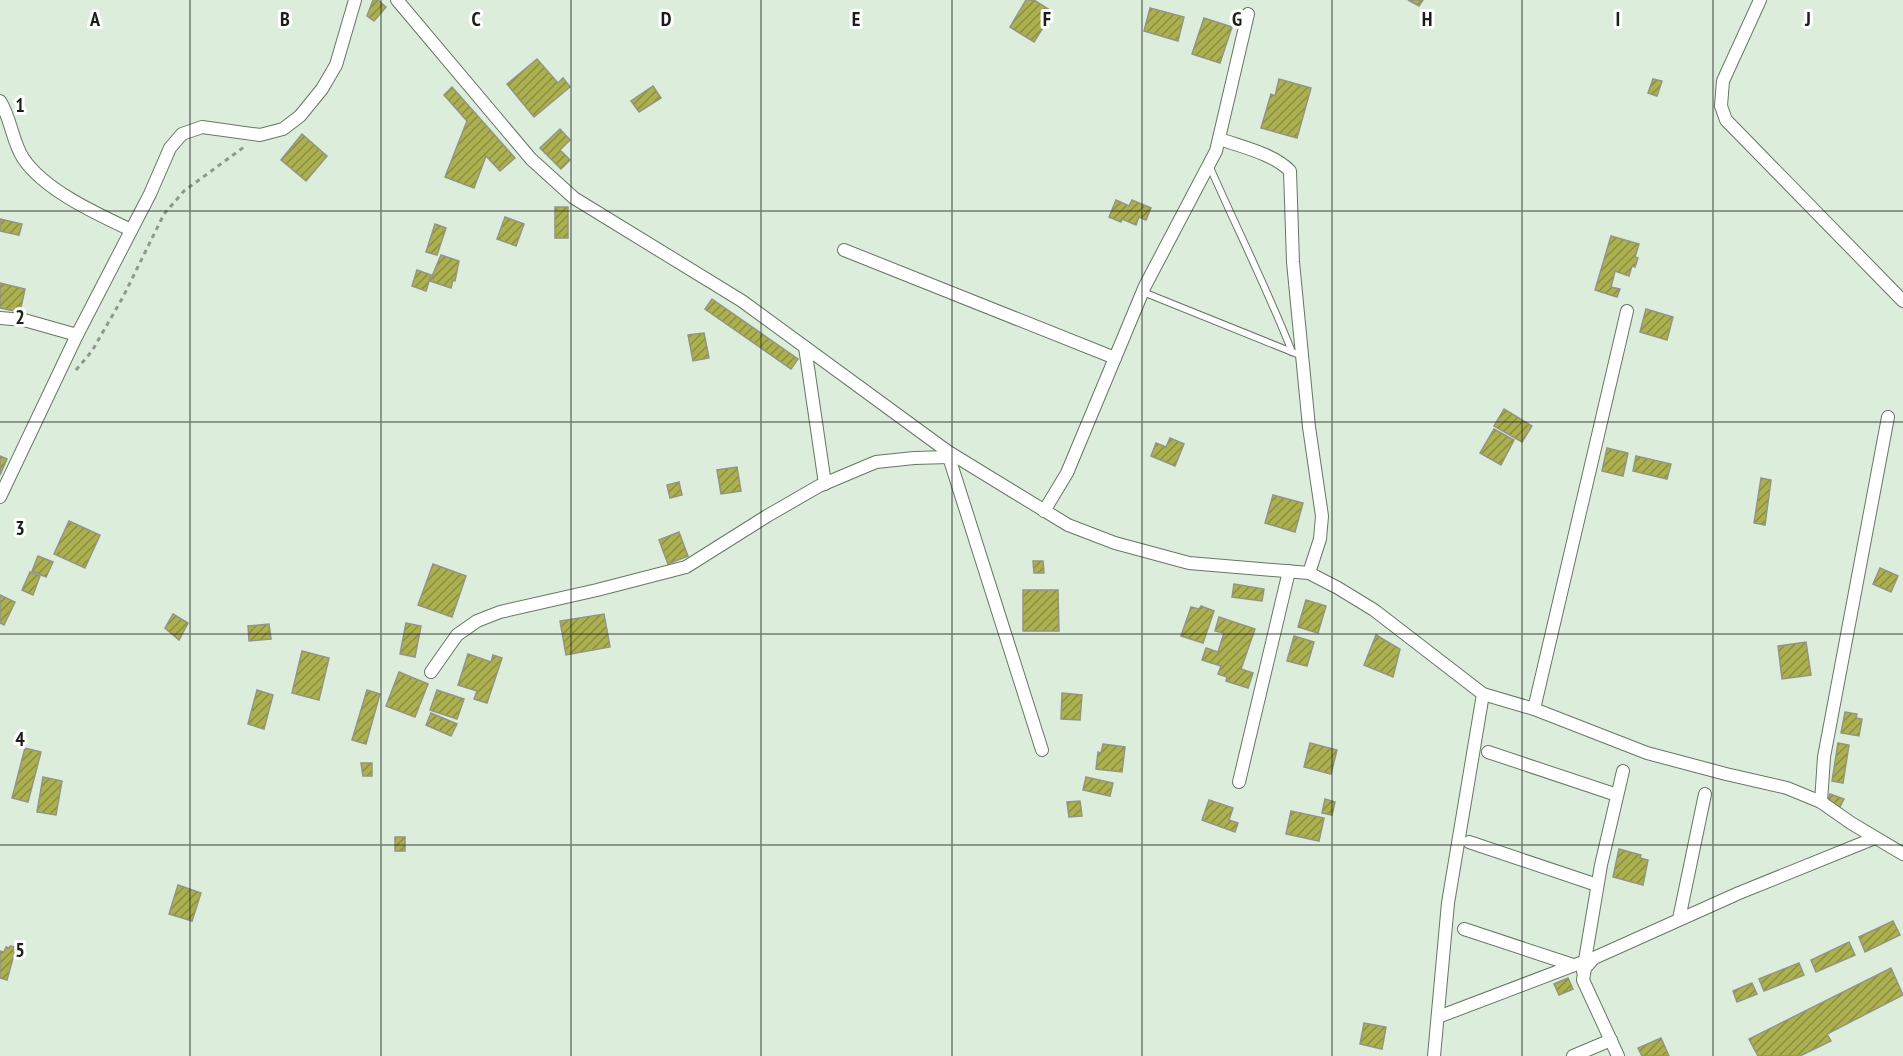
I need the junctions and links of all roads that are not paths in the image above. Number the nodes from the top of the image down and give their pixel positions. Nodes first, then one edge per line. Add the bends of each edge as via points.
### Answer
1 (355, 0) edge
2 (397, 0) edge
3 (1760, 0) edge
4 (1248, 14) dead end
5 (0, 101) edge
6 (1220, 139) junction
7 (1209, 164) junction
8 (132, 230) junction
9 (844, 250) dead end
10 (1143, 291) junction
11 (1903, 301) edge
12 (1627, 311) dead end
13 (0, 318) edge
14 (78, 335) junction
15 (805, 347) junction
16 (1297, 354) junction
17 (1115, 358) junction
18 (1888, 417) dead end
19 (948, 454) junction
20 (825, 484) junction
21 (0, 497) edge
22 (1044, 511) junction
23 (1289, 571) junction
24 (1309, 573) junction
25 (431, 672) dead end
26 (1483, 694) junction
27 (1534, 709) junction
28 (1042, 750) dead end
29 (1488, 752) dead end
30 (1623, 771) dead end
31 (1239, 782) dead end
32 (1705, 794) dead end
33 (1617, 795) junction
34 (1821, 802) junction
35 (1875, 838) junction
36 (1469, 842) dead end
37 (1903, 854) edge
38 (1597, 885) junction
39 (1679, 919) junction
40 (1464, 929) dead end
41 (1584, 961) junction
42 (1438, 1017) junction
43 (1611, 1040) junction
44 (1434, 1056) edge
45 (1573, 1056) edge
46 (1618, 1056) edge

1 - 8 street via 336,66 300,116 283,129 260,135 202,127 182,134 170,148
2 - 15 street via 531,159 574,198 722,287
3 - 11 street via 1723,81 1721,106 1726,120
4 - 6 street
5 - 8 street via 22,156 44,181 91,211
6 - 7 street
6 - 16 street via 1272,159 1290,171
7 - 10 street
7 - 16 lane
8 - 14 street
9 - 17 street
10 - 16 lane
10 - 17 street
12 - 27 street
13 - 14 street via 24,320
14 - 21 street
15 - 19 street
15 - 20 street
16 - 24 street via 1322,516 1320,539
17 - 22 street via 1064,479
18 - 34 street via 1824,757
19 - 20 street via 876,462
19 - 22 street
19 - 28 street
20 - 25 street via 686,567 477,621 458,635
22 - 23 street via 1115,543 1189,563
23 - 24 street
23 - 31 street
24 - 26 street via 1374,610
26 - 27 street
26 - 42 street via 1448,903
27 - 34 street via 1647,753 1787,788
29 - 33 street
30 - 33 street
32 - 39 street
33 - 38 street
34 - 35 street
35 - 37 street
35 - 39 street
36 - 38 street
38 - 41 street
39 - 41 street
40 - 41 street
41 - 42 street
41 - 43 street via 1582,976
42 - 44 street
43 - 45 street
43 - 46 street

